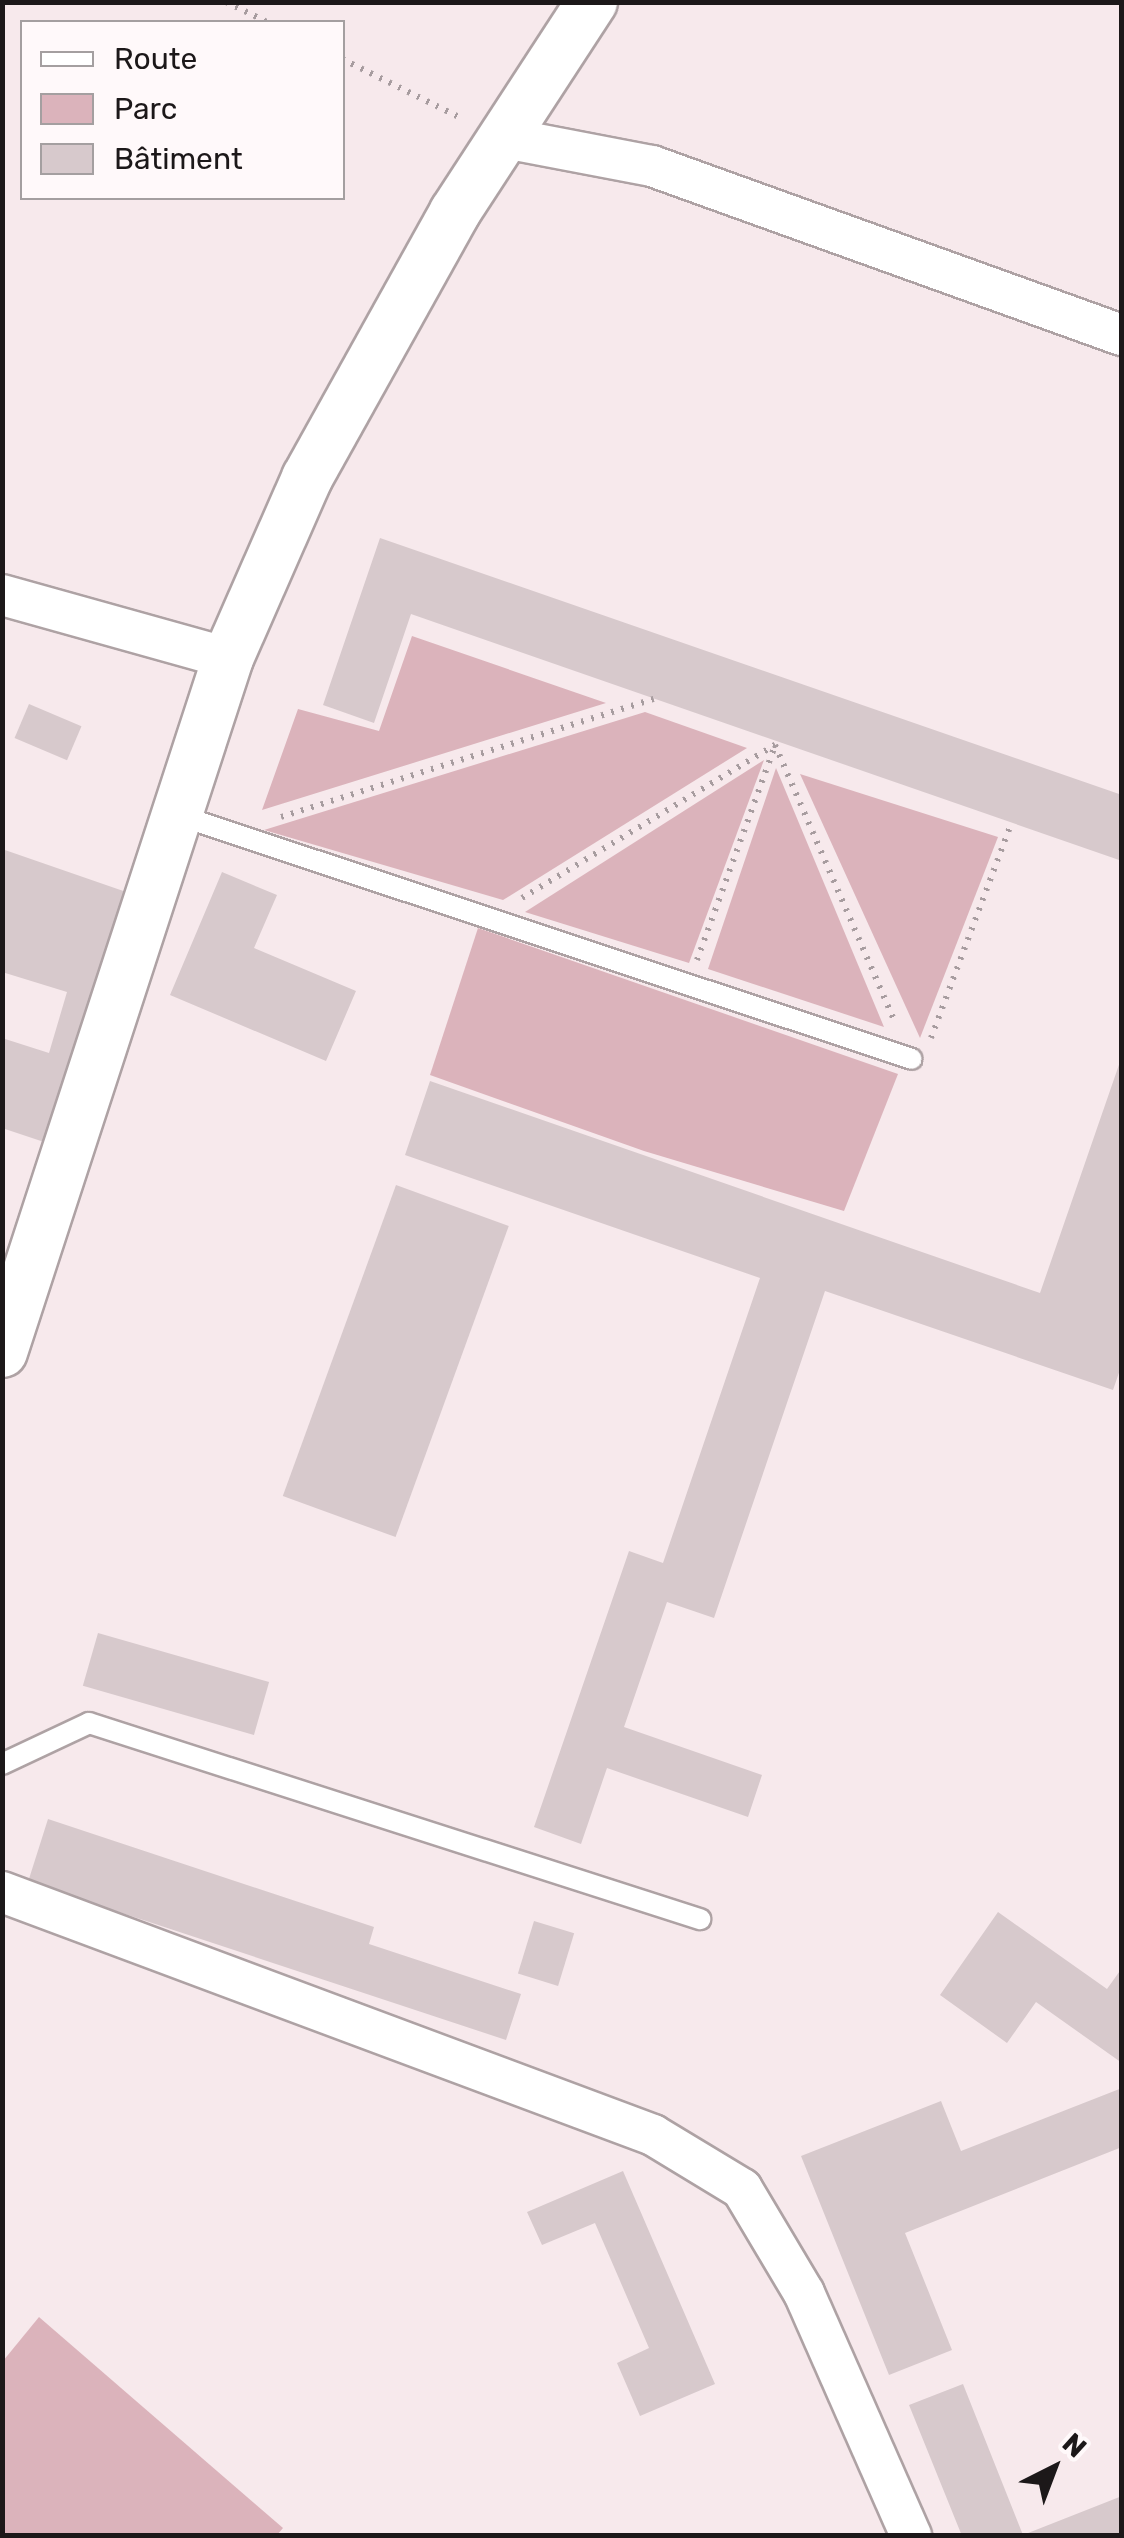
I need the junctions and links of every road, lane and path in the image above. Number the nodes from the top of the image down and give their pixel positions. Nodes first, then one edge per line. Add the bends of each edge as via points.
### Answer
1 (226, 2) edge
2 (592, 2) edge
3 (263, 20) edge
4 (345, 61) edge
5 (500, 137) junction
6 (1122, 335) edge
7 (2, 595) edge
8 (228, 658) junction
9 (654, 699) dead end
10 (775, 745) junction
11 (178, 815) junction
12 (1011, 824) dead end
13 (232, 833) junction
14 (491, 917) junction
15 (688, 984) junction
16 (912, 1059) junction
17 (2, 1352) edge
18 (2, 1764) edge
19 (2, 1892) edge
20 (700, 1919) dead end
21 (911, 2536) edge

1 - 3 path
2 - 5 street
4 - 5 path
5 - 6 street via 652,166
5 - 8 street via 308,478
7 - 8 street
8 - 11 street
9 - 13 path
10 - 14 path
10 - 15 path
10 - 16 path
11 - 13 lane
11 - 17 street
12 - 16 path via 928,1046
13 - 14 lane
14 - 15 lane
15 - 16 lane
18 - 20 lane via 88,1724
19 - 21 street via 652,2135 742,2189 804,2293

